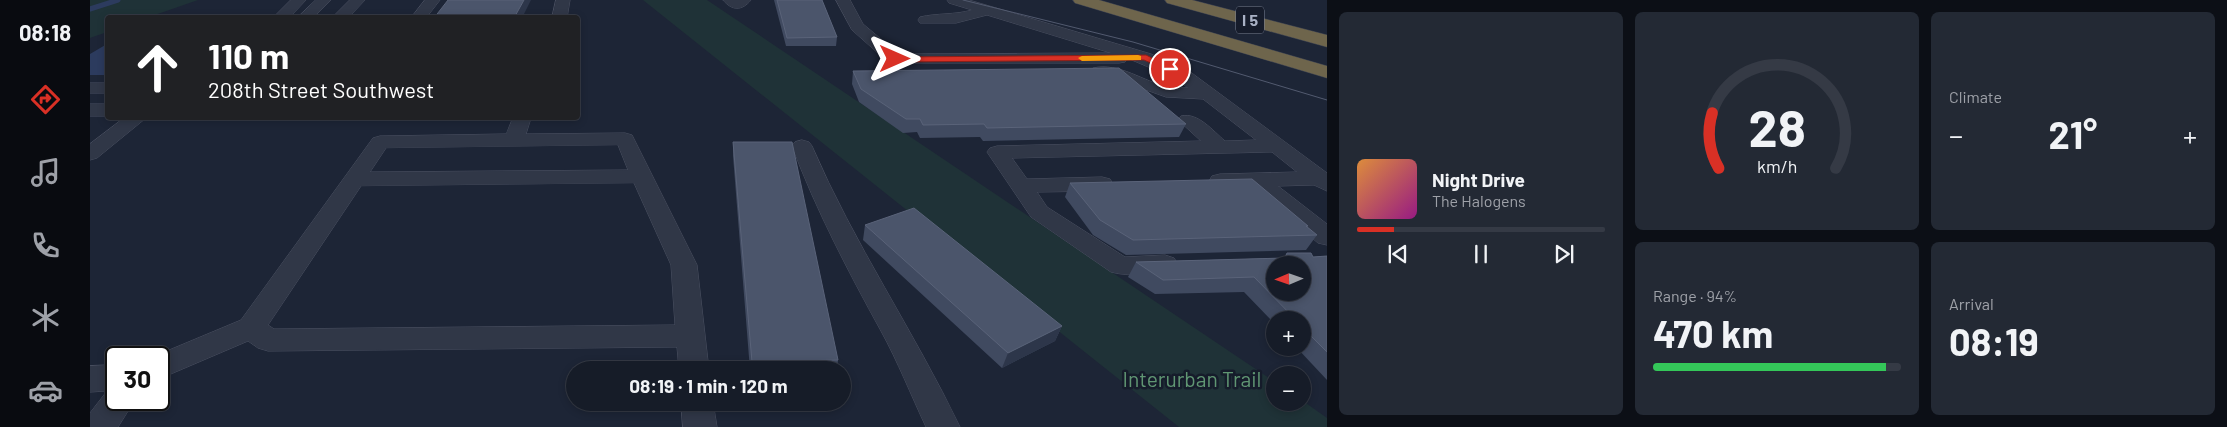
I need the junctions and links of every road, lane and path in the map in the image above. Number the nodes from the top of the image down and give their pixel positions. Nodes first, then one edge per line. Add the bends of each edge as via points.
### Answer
1 (299, 0) edge
2 (324, 0) edge
3 (358, 0) edge
4 (433, 0) edge
5 (563, 0) edge
6 (730, 0) edge
7 (744, 0) edge
8 (842, 0) edge
9 (954, 0) edge
10 (1073, 0) edge
11 (1081, 0) edge
12 (1173, 0) edge
13 (985, 11) junction
14 (283, 15) edge
15 (307, 15) edge
16 (342, 15) edge
17 (420, 15) edge
18 (560, 15) edge
19 (1145, 19) junction
20 (925, 20) dead end
21 (1327, 41) edge
22 (1090, 42) junction
23 (936, 47) dead end
24 (1008, 58) junction
25 (1062, 58) junction
26 (1146, 58) junction
27 (963, 59) junction
28 (1327, 72) edge
29 (1023, 76) edge
30 (977, 77) edge
31 (90, 88) edge
32 (105, 88) edge
33 (1209, 94) junction
34 (133, 120) edge
35 (1188, 120) dead end
36 (518, 129) edge
37 (802, 146) dead end
38 (1277, 146) junction
39 (1220, 147) junction
40 (90, 154) edge
41 (643, 176) junction
42 (1322, 177) edge
43 (354, 179) junction
44 (1258, 180) junction
45 (1198, 181) edge
46 (1120, 184) edge
47 (1021, 186) junction
48 (1327, 237) edge
49 (1189, 264) edge
50 (251, 328) junction
51 (690, 336) junction
52 (693, 361) edge
53 (170, 362) edge
54 (105, 378) edge
55 (90, 379) edge
56 (110, 411) edge
57 (698, 411) edge
58 (99, 427) edge
59 (700, 427) edge
60 (943, 427) edge

1 - 14 street
2 - 15 street
3 - 16 street
4 - 17 street
5 - 18 street
6 - 7 street via 737,5
8 - 27 street via 857,27 895,59
9 - 13 street
10 - 19 highway, I 5
11 - 19 highway
12 - 21 highway, I 5
13 - 20 street via 956,19
13 - 22 street
19 - 28 highway, I 5
22 - 23 street
22 - 26 street
24 - 25 street
24 - 27 street
24 - 29 street
25 - 26 street
25 - 33 street via 1076,72 1118,74 1154,89 1177,94
26 - 33 street via 1183,75
27 - 30 street
31 - 32 street
33 - 38 street
34 - 40 street
35 - 39 street
36 - 41 street via 626,139
36 - 43 street via 380,142
37 - 60 street via 818,186
38 - 39 street
38 - 42 street
39 - 47 street via 997,152
41 - 43 street
41 - 51 street via 684,266
42 - 44 street
43 - 50 street
44 - 45 street
44 - 48 street
46 - 47 street
47 - 49 street via 1039,212 1120,266
50 - 51 street via 268,340
50 - 53 street
51 - 52 street
54 - 55 street
56 - 58 street
57 - 59 street

